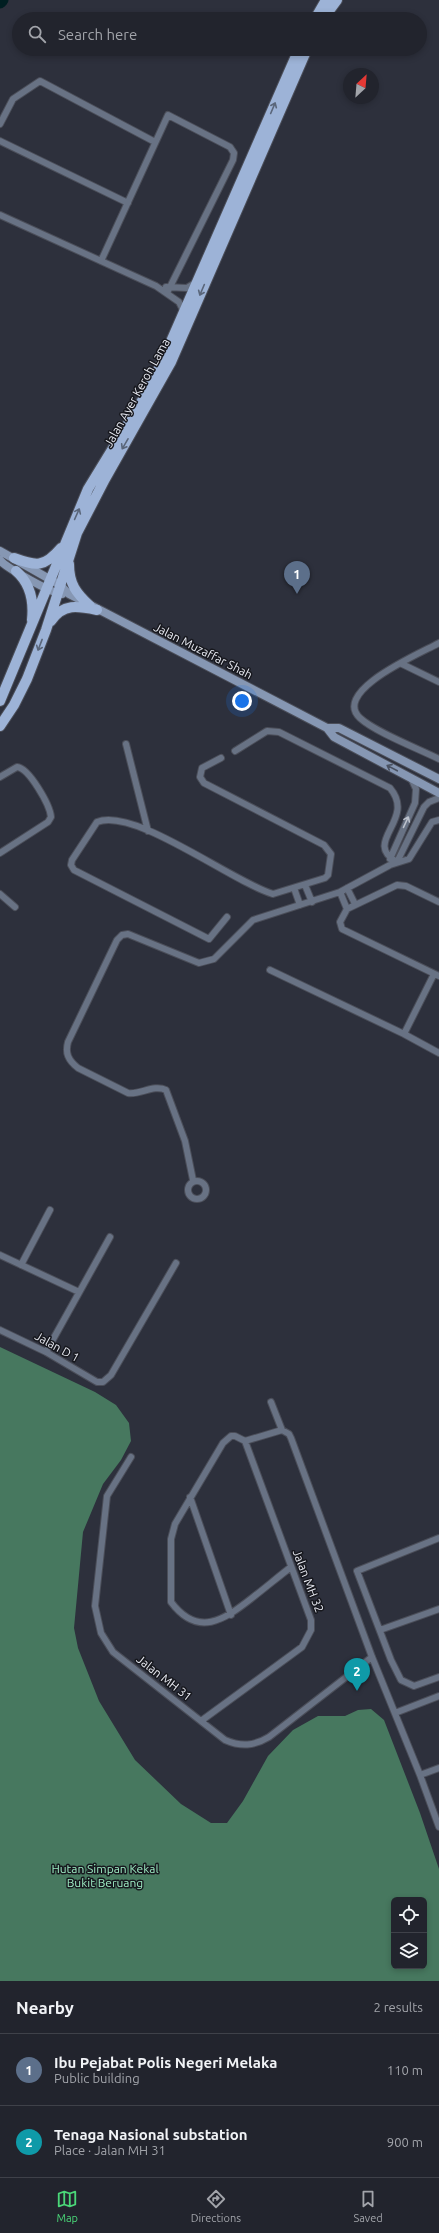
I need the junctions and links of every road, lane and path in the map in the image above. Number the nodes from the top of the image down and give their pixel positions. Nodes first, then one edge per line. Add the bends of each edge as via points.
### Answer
1 (326, 0) edge
2 (337, 0) edge
3 (319, 12) edge
4 (328, 12) edge
5 (296, 56) edge
6 (304, 56) edge
7 (0, 124) edge
8 (155, 142) junction
9 (1, 143) edge
10 (128, 203) junction
11 (0, 215) edge
12 (101, 260) junction
13 (197, 281) junction
14 (168, 290) junction
15 (184, 313) junction
16 (68, 546) junction
17 (0, 551) edge
18 (14, 558) junction
19 (0, 560) edge
20 (16, 571) junction
21 (54, 587) junction
22 (94, 608) junction
23 (31, 630) junction
24 (46, 630) junction
25 (439, 643) edge
26 (402, 664) junction
27 (439, 682) edge
28 (0, 699) edge
29 (0, 726) edge
30 (327, 728) junction
31 (126, 744) dead end
32 (235, 751) dead end
33 (222, 758) dead end
34 (439, 759) edge
35 (0, 777) edge
36 (411, 778) junction
37 (439, 779) edge
38 (439, 793) edge
39 (439, 798) edge
40 (439, 820) edge
41 (148, 831) junction
42 (0, 853) edge
43 (390, 858) junction
44 (397, 862) junction
45 (390, 865) junction
46 (305, 884) junction
47 (294, 888) junction
48 (347, 888) junction
49 (340, 892) junction
50 (0, 894) edge
51 (312, 902) junction
52 (439, 902) edge
53 (356, 904) junction
54 (300, 905) junction
55 (15, 907) dead end
56 (347, 909) junction
57 (227, 917) dead end
58 (270, 970) dead end
59 (437, 975) edge
60 (404, 1034) junction
61 (439, 1053) edge
62 (193, 1180) dead end
63 (50, 1210) dead end
64 (110, 1237) dead end
65 (0, 1255) edge
66 (176, 1263) dead end
67 (21, 1265) junction
68 (79, 1292) junction
69 (0, 1330) edge
70 (46, 1352) junction
71 (271, 1402) dead end
72 (282, 1430) junction
73 (245, 1441) junction
74 (131, 1457) dead end
75 (190, 1497) junction
76 (439, 1538) edge
77 (291, 1567) junction
78 (439, 1609) edge
79 (231, 1615) junction
80 (380, 1630) junction
81 (372, 1657) junction
82 (439, 1677) edge
83 (439, 1696) edge
84 (396, 1713) junction
85 (201, 1721) junction
86 (439, 1768) edge
87 (420, 1775) junction
88 (439, 1827) edge

1 - 3 main road
2 - 4 main road
13 -> 5 main road, Jalan Ayer Keroh Lama
6 -> 16 main road, Jalan Ayer Keroh Lama via 172,362
7 - 8 street via 13,99 40,81
8 - 10 street
8 - 14 street via 168,115 230,147 234,153 233,160
9 - 10 street
10 - 12 street
11 - 12 street
12 - 14 street
13 - 14 street via 187,288
13 - 15 main road, Jalan Ayer Keroh Lama
14 - 15 street via 179,302
16 -> 15 main road, Jalan Ayer Keroh Lama via 88,489 143,399
16 - 18 main road via 42,564 28,564
16 - 21 main road, Jalan Ayer Keroh Lama
16 - 22 main road via 71,582 76,592
17 - 18 main road
18 - 21 main road
19 - 20 main road
20 - 21 main road
20 - 23 main road via 26,581 31,592
21 - 22 main road, Jalan Muzaffar Shah
21 - 23 main road, Jalan Ayer Keroh Lama
21 - 24 main road, Jalan Ayer Keroh Lama
22 - 24 main road via 77,606 62,609
22 - 30 main road, Jalan Muzaffar Shah
23 - 28 main road, Jalan Ayer Keroh Lama
24 -> 29 main road, Jalan Ayer Keroh Lama via 27,679
25 - 26 street
26 - 27 street
26 - 34 street via 361,689 354,704 355,711 366,722
36 -> 30 main road, Jalan Muzaffar Shah via 334,737
30 - 37 main road, Jalan Muzaffar Shah via 339,728
31 - 41 street
32 - 43 street via 268,731 280,732 390,788 396,797 398,808 384,844
33 - 46 street via 202,768 200,778 204,782 317,841 331,854 328,875
35 - 42 street via 16,767 25,770 51,817 48,822
36 - 38 main road, Jalan Muzaffar Shah
43 -> 36 street via 415,803 416,789
39 - 44 street via 424,807
40 - 44 street via 432,822 412,856
41 - 47 street via 267,893 277,894
41 - 57 street via 119,820 97,822 71,865 74,870 209,939
43 - 44 street
43 - 45 street
44 - 45 street
45 - 48 street
46 - 47 street
46 - 51 street
47 - 54 street
48 - 49 street
48 - 53 street
49 - 51 street
49 - 56 street
50 - 55 street
51 - 54 street
52 - 53 street via 406,886 397,886
53 - 56 street
54 - 62 street via 253,920 214,959 207,962 199,963 128,934 122,935 117,940 68,1042 66,1051 70,1062 128,1093 157,1088 166,1090 185,1141
56 - 59 street via 340,922 342,930
58 - 60 street
59 - 60 street
60 - 61 street
63 - 67 street
64 - 68 street
65 - 67 street
66 - 70 street, Jalan D 1 via 112,1375 103,1382 97,1382
67 - 68 street
68 - 70 street
69 - 70 street, Jalan D 1
71 - 72 street
72 - 73 street
72 - 81 street via 291,1438
73 - 75 street via 230,1436 223,1443
73 - 77 street, Jalan MH 32
74 - 85 street, Jalan MH 31 via 114,1483 106,1502 95,1606 97,1620 101,1633 113,1652
75 - 79 street
75 - 79 street via 175,1524 171,1539 171,1602 189,1619 200,1623 212,1623
76 - 80 street via 357,1571
77 - 79 street
77 - 85 street, Jalan MH 32 via 311,1620 307,1640 302,1647
78 - 80 street
80 - 82 street via 391,1660 405,1683 414,1686
81 - 84 street
81 - 85 street, Jalan MH 31 via 260,1743 233,1744
83 - 84 street
84 - 87 street
86 - 87 street
87 - 88 street

